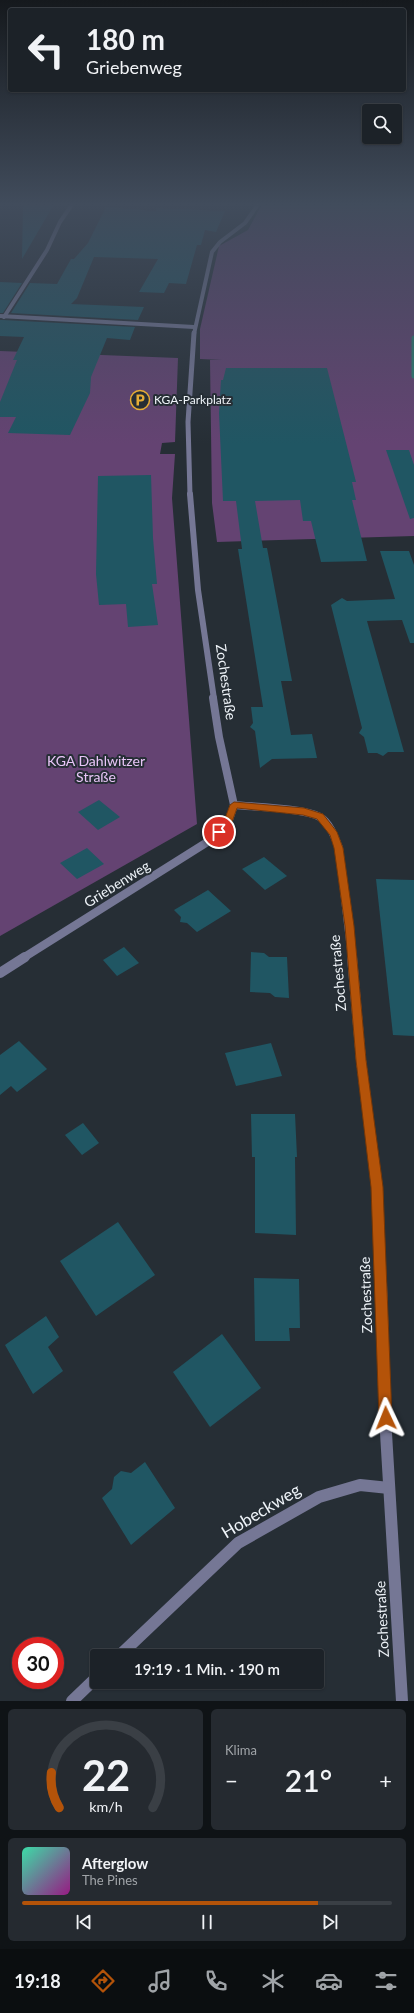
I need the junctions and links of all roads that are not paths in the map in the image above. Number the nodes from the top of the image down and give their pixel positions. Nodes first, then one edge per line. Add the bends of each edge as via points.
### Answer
1 (23, 285) edge
2 (204, 285) edge
3 (2, 316) edge
4 (194, 327) junction
5 (234, 805) junction
6 (0, 973) edge
7 (389, 1488) junction
8 (126, 1649) edge
9 (90, 1684) edge
10 (72, 1701) edge
11 (402, 1701) edge

1 - 3 street
2 - 4 street, Zochestraße
3 - 4 street
4 - 5 street, Zochestraße via 188,422 190,509 198,590 219,737
5 - 6 street, Griebenweg via 228,823 209,841
5 - 7 street, Zochestraße via 304,812 320,817 334,834 339,848 377,1187
7 - 8 street, Hobeckweg via 360,1485 319,1497 238,1543
7 - 11 street, Zochestraße
9 - 10 street

